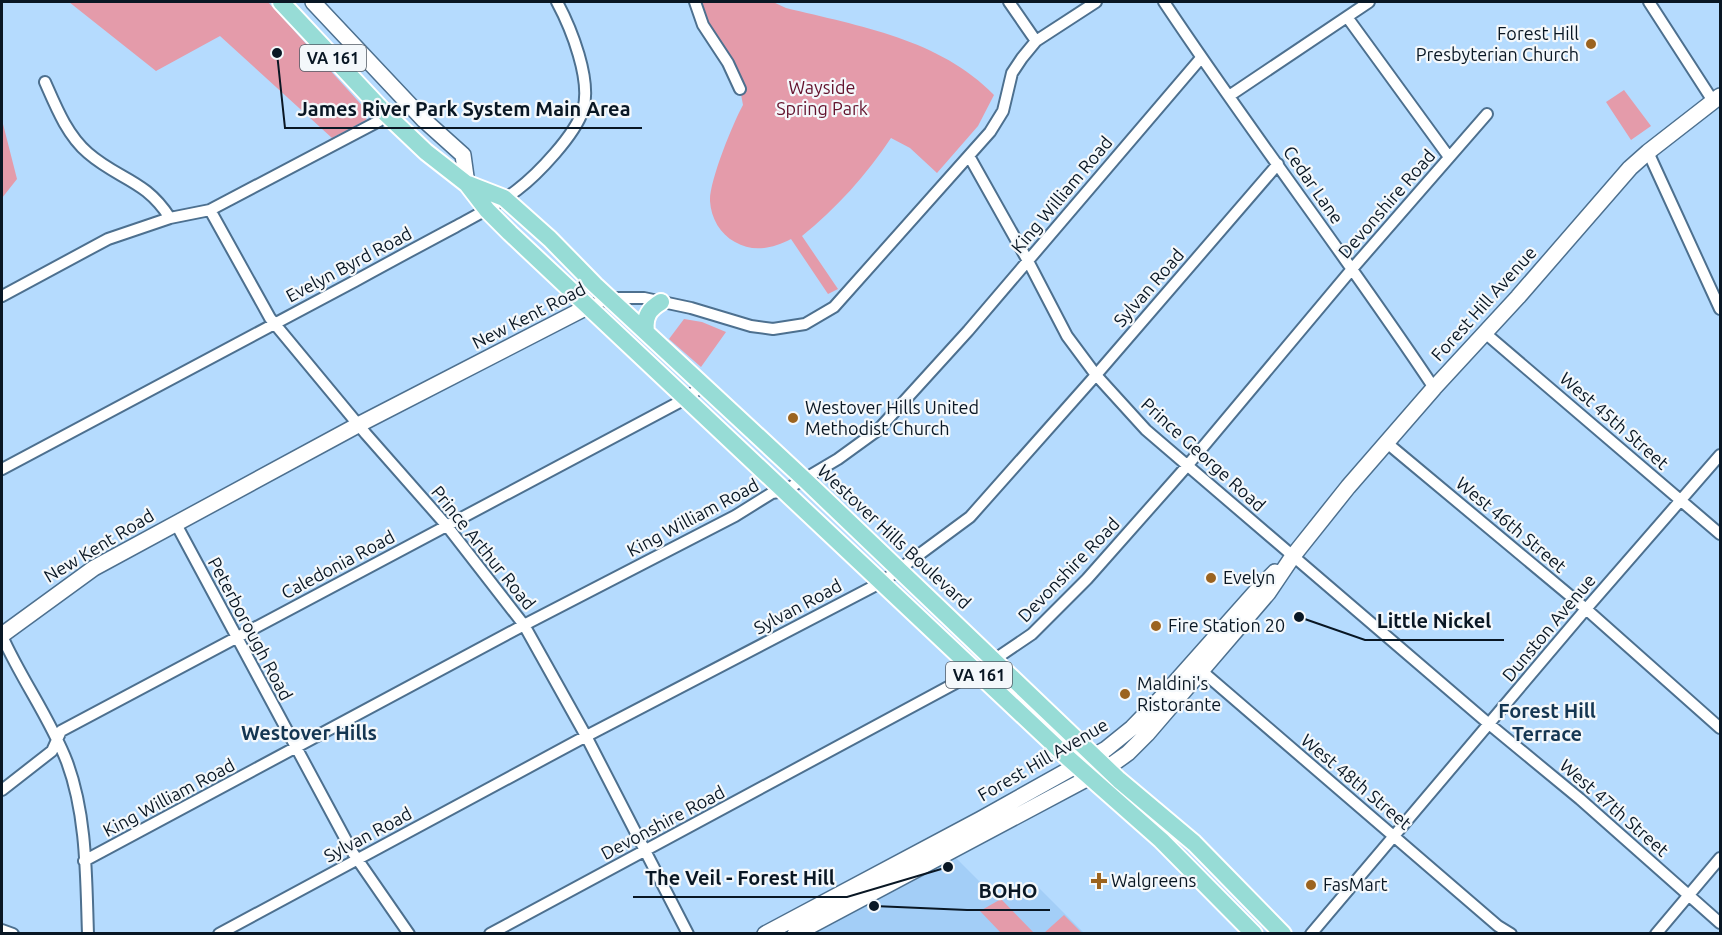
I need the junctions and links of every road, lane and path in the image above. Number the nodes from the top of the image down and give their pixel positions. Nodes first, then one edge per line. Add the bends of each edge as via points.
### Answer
1 (280, 2) edge
2 (313, 2) edge
3 (557, 2) edge
4 (695, 2) edge
5 (1009, 2) edge
6 (1096, 2) edge
7 (1164, 2) edge
8 (1370, 2) edge
9 (1649, 2) edge
10 (1347, 17) junction
11 (1036, 41) junction
12 (1201, 58) junction
13 (45, 82) dead end
14 (740, 90) dead end
15 (1229, 96) junction
16 (1717, 98) edge
17 (386, 114) junction
18 (1487, 114) dead end
19 (1648, 152) junction
20 (969, 156) junction
21 (1449, 157) junction
22 (1278, 164) junction
23 (467, 184) junction
24 (504, 198) junction
25 (210, 210) junction
26 (487, 210) junction
27 (170, 218) junction
28 (1028, 261) junction
29 (1352, 269) junction
30 (2, 296) edge
31 (611, 298) junction
32 (661, 302) junction
33 (589, 306) junction
34 (1720, 309) edge
35 (274, 324) junction
36 (646, 331) junction
37 (1485, 333) junction
38 (1096, 375) junction
39 (703, 385) junction
40 (1434, 388) junction
41 (687, 398) junction
42 (358, 425) junction
43 (1387, 443) junction
44 (1720, 455) edge
45 (1187, 466) junction
46 (2, 469) edge
47 (804, 478) junction
48 (784, 491) junction
49 (1681, 500) junction
50 (176, 524) junction
51 (447, 526) junction
52 (1720, 534) edge
53 (1293, 556) junction
54 (900, 569) junction
55 (882, 582) junction
56 (1586, 609) junction
57 (524, 625) junction
58 (2, 635) edge
59 (237, 637) junction
60 (994, 659) junction
61 (1197, 668) junction
62 (976, 672) junction
63 (1489, 724) junction
64 (1720, 728) edge
65 (586, 736) junction
66 (57, 740) junction
67 (296, 749) junction
68 (1101, 762) junction
69 (1084, 771) junction
70 (2, 790) edge
71 (1394, 836) junction
72 (646, 851) junction
73 (1720, 858) edge
74 (356, 860) junction
75 (84, 861) junction
76 (1689, 896) junction
77 (1237, 917) junction
78 (1720, 923) edge
79 (2, 930) edge
80 (1498, 930) edge
81 (13, 933) edge
82 (88, 933) edge
83 (219, 933) edge
84 (410, 933) edge
85 (490, 933) edge
86 (688, 933) edge
87 (765, 933) edge
88 (795, 933) edge
89 (1246, 933) edge
90 (1254, 933) edge
91 (1283, 933) edge
92 (1311, 933) edge
93 (1511, 933) edge
94 (1656, 933) edge

1 - 17 main road, Westover Hills Boulevard / VA 161
2 - 23 main road, Westover Hills Boulevard via 424,120 463,155
3 - 24 street, Evelyn Byrd Road via 577,45 585,90 583,110 548,161 516,192
4 - 14 street via 703,25
5 - 11 street
6 - 11 street, New Kent Road
7 - 12 street, Cedar Lane
8 - 10 street
9 - 16 street
10 - 15 street
10 - 21 street
11 - 20 street, New Kent Road via 1012,73 1003,111
12 - 15 street, Cedar Lane
12 - 28 street, King William Road
13 - 27 street via 66,125 86,152 147,189
15 - 22 street, Cedar Lane
16 - 19 main road, Forest Hill Avenue
17 - 23 main road, Westover Hills Boulevard / VA 161
17 - 25 street
18 - 21 street, Devonshire Road
19 - 34 street
19 - 37 main road, Forest Hill Avenue
20 - 28 street, Prince George Road
20 - 32 street, New Kent Road via 834,307 805,324 774,329 751,326
21 - 29 street, Devonshire Road
22 - 29 street, Cedar Lane
22 - 38 street, Sylvan Road
23 - 24 main road, Westover Hills Boulevard / VA 161
23 - 26 main road, Westover Hills Boulevard / VA 161
24 - 26 street, Evelyn Byrd Road
24 - 31 main road, Westover Hills Boulevard / VA 161
25 - 27 street
25 - 35 street, Prince Arthur Road
26 - 33 main road, Westover Hills Boulevard / VA 161
26 - 35 street, Evelyn Byrd Road
27 - 30 street via 108,239
28 - 38 street, Prince George Road via 1067,336
28 - 47 street, King William Road via 878,430
29 - 40 street, Cedar Lane
29 - 45 street, Devonshire Road
31 - 32 street, New Kent Road
31 - 33 street, New Kent Road
31 - 36 main road, Westover Hills Boulevard / VA 161
32 - 36 main road via 649,312
33 - 41 main road, Westover Hills Boulevard / VA 161
33 - 42 main road, New Kent Road
35 - 42 street, Prince Arthur Road
35 - 46 street, Evelyn Byrd Road
36 - 39 main road, Westover Hills Boulevard / VA 161
37 - 40 main road, Forest Hill Avenue
37 - 49 street, West 45th Street
38 - 45 street, Prince George Road via 1146,430
38 - 54 street, Sylvan Road via 970,517
39 - 41 street, Caledonia Road
39 - 47 main road, Westover Hills Boulevard / VA 161
40 - 43 main road, Forest Hill Avenue
41 - 48 main road, Westover Hills Boulevard / VA 161
41 - 51 street, Caledonia Road
42 - 50 main road, New Kent Road
42 - 51 street, Prince Arthur Road
43 - 53 main road, Forest Hill Avenue
43 - 56 street, West 46th Street
44 - 49 street, Dunston Avenue
45 - 53 street, Prince George Road
45 - 60 street, Devonshire Road via 1087,579 1032,634
47 - 48 street, King William Road
47 - 54 main road, Westover Hills Boulevard / VA 161
48 - 55 main road, Westover Hills Boulevard / VA 161
48 - 57 street, King William Road via 772,493
49 - 52 street, West 45th Street
49 - 56 street, Dunston Avenue
50 - 58 main road, New Kent Road via 83,574
50 - 59 street, Peterborough Road
51 - 57 street, Prince Arthur Road
51 - 59 street, Caledonia Road
53 - 61 main road, Forest Hill Avenue via 1268,593
53 - 63 street, West 47th Street
54 - 55 street, Sylvan Road
54 - 60 main road, Westover Hills Boulevard / VA 161
55 - 62 main road, Westover Hills Boulevard / VA 161
55 - 65 street, Sylvan Road
56 - 63 street, Dunston Avenue
56 - 64 street, West 46th Street
57 - 65 street, Prince Arthur Road
57 - 67 street, King William Road
58 - 66 street
59 - 66 street, Caledonia Road via 61,731
59 - 67 street, Peterborough Road
60 - 62 street, Devonshire Road
60 - 68 main road, Westover Hills Boulevard / VA 161
61 - 68 main road, Forest Hill Avenue via 1137,745
61 - 71 street, West 48th Street
62 - 69 main road, Westover Hills Boulevard / VA 161
62 - 72 street, Devonshire Road
63 - 71 street, Dunston Avenue
63 - 76 street, West 47th Street
65 - 72 street, Prince Arthur Road
65 - 74 street, Sylvan Road
66 - 70 street, Caledonia Road via 52,751
66 - 75 street via 77,793
67 - 74 street, Peterborough Road
67 - 75 street, King William Road
68 - 69 main road, Forest Hill Avenue
68 - 91 main road, Westover Hills Boulevard / VA 161 via 1185,835
69 - 77 main road, Westover Hills Boulevard / VA 161 via 1161,840
69 - 87 main road, Forest Hill Avenue
69 - 88 main road, Forest Hill Avenue
71 - 80 street, West 48th Street
71 - 92 street, Dunston Avenue
72 - 85 street, Devonshire Road
72 - 86 street, Prince Arthur Road
73 - 76 street
74 - 83 street, Sylvan Road
74 - 84 street, Peterborough Road
75 - 82 street
76 - 78 street, West 47th Street
76 - 94 street
77 - 89 main road
77 - 90 main road, Westover Hills Boulevard / VA 161
79 - 81 street
80 - 93 street, West 48th Street

